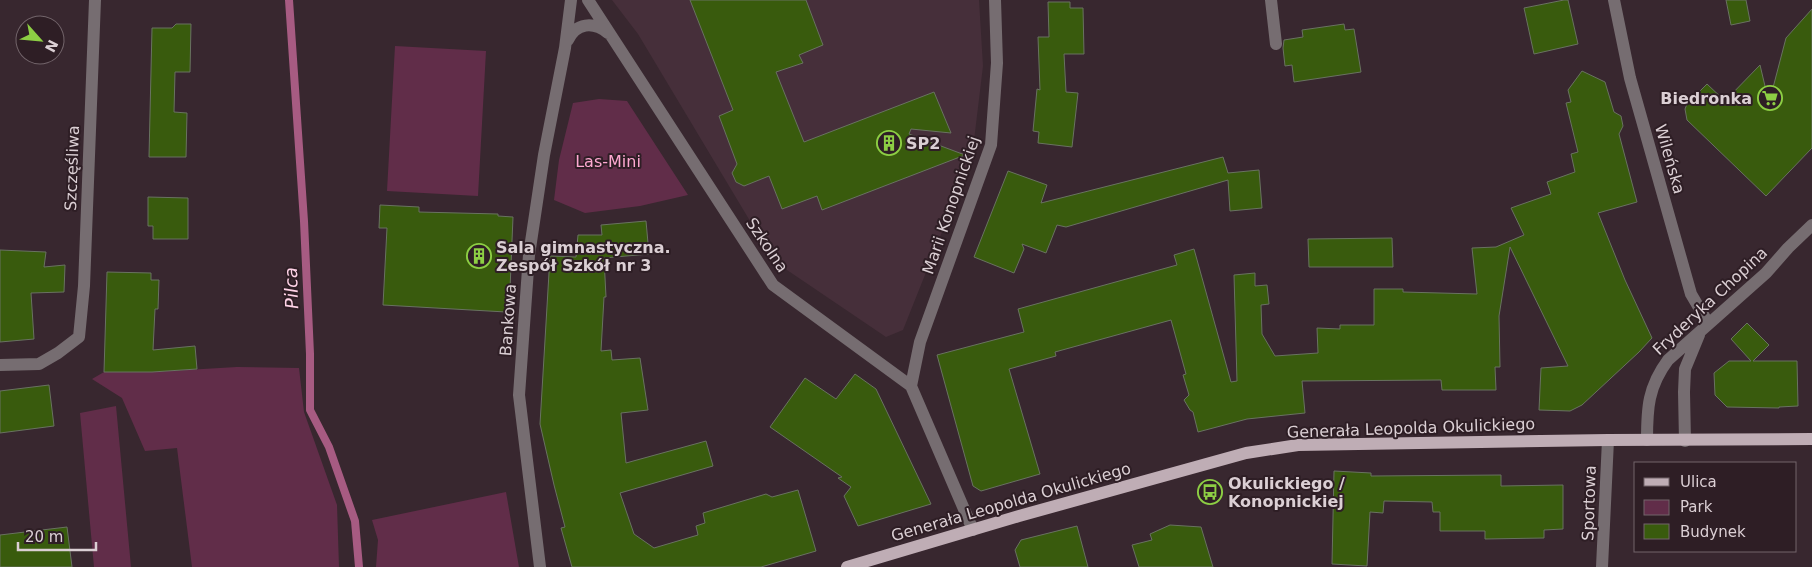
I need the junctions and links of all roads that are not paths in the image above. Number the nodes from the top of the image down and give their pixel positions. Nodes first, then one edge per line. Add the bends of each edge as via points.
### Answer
1 (95, 0) edge
2 (571, 0) edge
3 (588, 0) edge
4 (995, 0) edge
5 (1271, 0) edge
6 (1614, 0) edge
7 (614, 40) junction
8 (1276, 44) dead end
9 (565, 48) junction
10 (1812, 225) edge
11 (1705, 327) junction
12 (0, 366) edge
13 (911, 386) junction
14 (1608, 440) junction
15 (1647, 440) junction
16 (1812, 440) edge
17 (1685, 441) junction
18 (972, 530) junction
19 (540, 567) edge
20 (847, 567) edge
21 (1602, 567) edge

1 - 12 street, Szczęśliwa via 84,286 79,337 39,364
2 - 9 street, Bankowa
3 - 7 street, Szkolna
4 - 13 street, Marii Konopnickiej via 997,63 991,146 920,342
5 - 8 street
6 - 11 street, Wileńska via 1630,78 1691,294
7 - 9 street, Bankowa via 606,31 587,24 572,32
7 - 13 street, Szkolna via 773,285
9 - 19 street, Bankowa via 529,256 519,395
10 - 11 street, Fryderyka Chopina via 1766,273
11 - 15 street, Fryderyka Chopina via 1657,374 1648,406
11 - 17 street via 1685,370
13 - 18 street
14 - 15 main road, Generała Leopolda Okulickiego
14 - 18 main road, Generała Leopolda Okulickiego via 1298,445 1246,453
14 - 21 street, Sportowa
15 - 17 main road, Generała Leopolda Okulickiego
16 - 17 main road, Generała Leopolda Okulickiego
18 - 20 main road, Generała Leopolda Okulickiego

